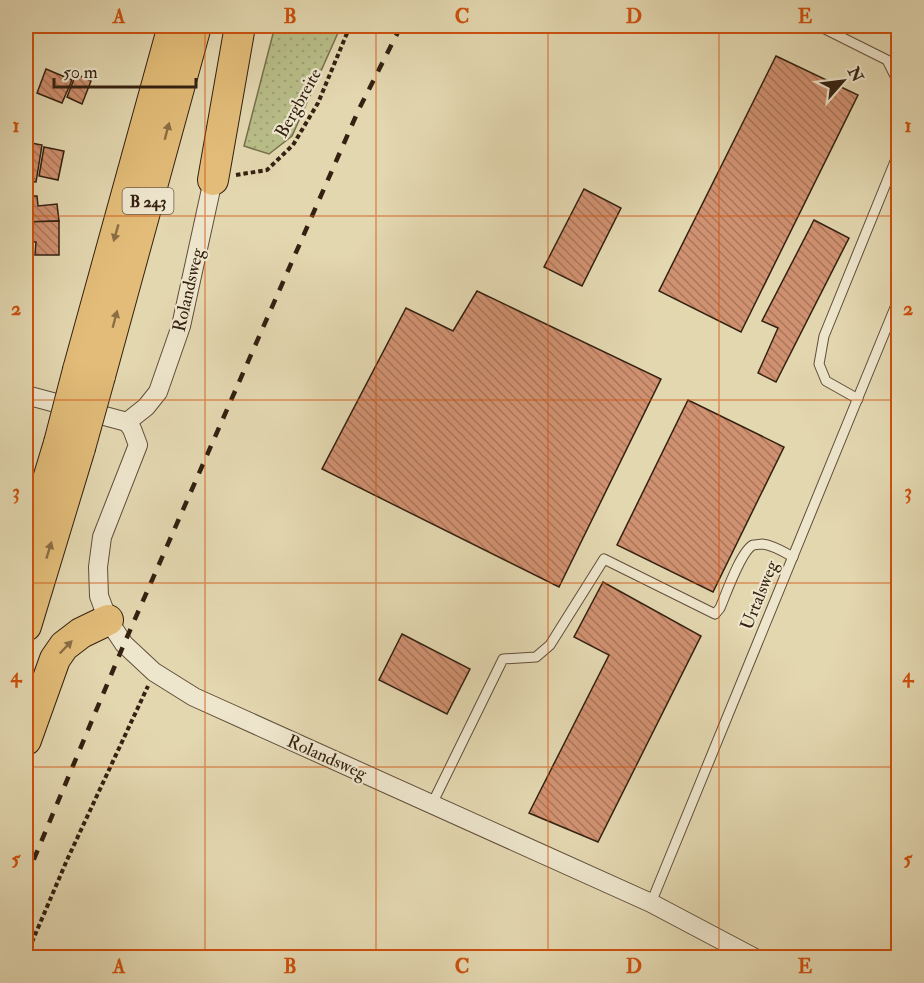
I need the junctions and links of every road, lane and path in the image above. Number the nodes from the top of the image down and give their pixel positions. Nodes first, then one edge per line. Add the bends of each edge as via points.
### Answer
1 (173, 26) edge
2 (196, 26) edge
3 (240, 26) edge
4 (350, 26) edge
5 (823, 28) dead end
6 (898, 82) edge
7 (898, 154) edge
8 (213, 180) junction
9 (898, 300) edge
10 (89, 373) junction
11 (26, 395) edge
12 (858, 399) junction
13 (127, 422) junction
14 (69, 446) junction
15 (26, 552) edge
16 (793, 557) junction
17 (108, 620) junction
18 (26, 626) edge
19 (154, 672) junction
20 (26, 740) edge
21 (432, 804) junction
22 (651, 903) junction
23 (26, 956) edge
24 (755, 957) edge

1 -> 10 highway, B 243
10 -> 2 highway, B 243
3 - 8 highway
4 - 8 path, Bergbreite via 318,103 293,145 267,170
5 - 6 lane via 887,60
7 - 12 lane via 824,336 819,364 826,381
8 - 13 street, Rolandsweg via 181,326 158,392
9 - 12 lane, Urtalsweg
10 - 14 highway, B 243, bridge
11 - 13 street
12 - 16 lane, Urtalsweg
13 - 17 street, Rolandsweg via 138,445 102,537 98,567 99,596
14 - 15 highway, B 243
18 -> 14 highway, B 243
16 - 21 lane via 774,547 754,545 741,561 715,614 604,559 550,645 536,657 503,659
16 - 22 lane, Urtalsweg
17 - 19 street, Rolandsweg via 124,644
20 -> 17 highway via 55,659 81,633
19 - 21 street, Rolandsweg via 194,698
19 - 23 path
21 - 22 street, Rolandsweg
22 - 24 street, Rolandsweg

